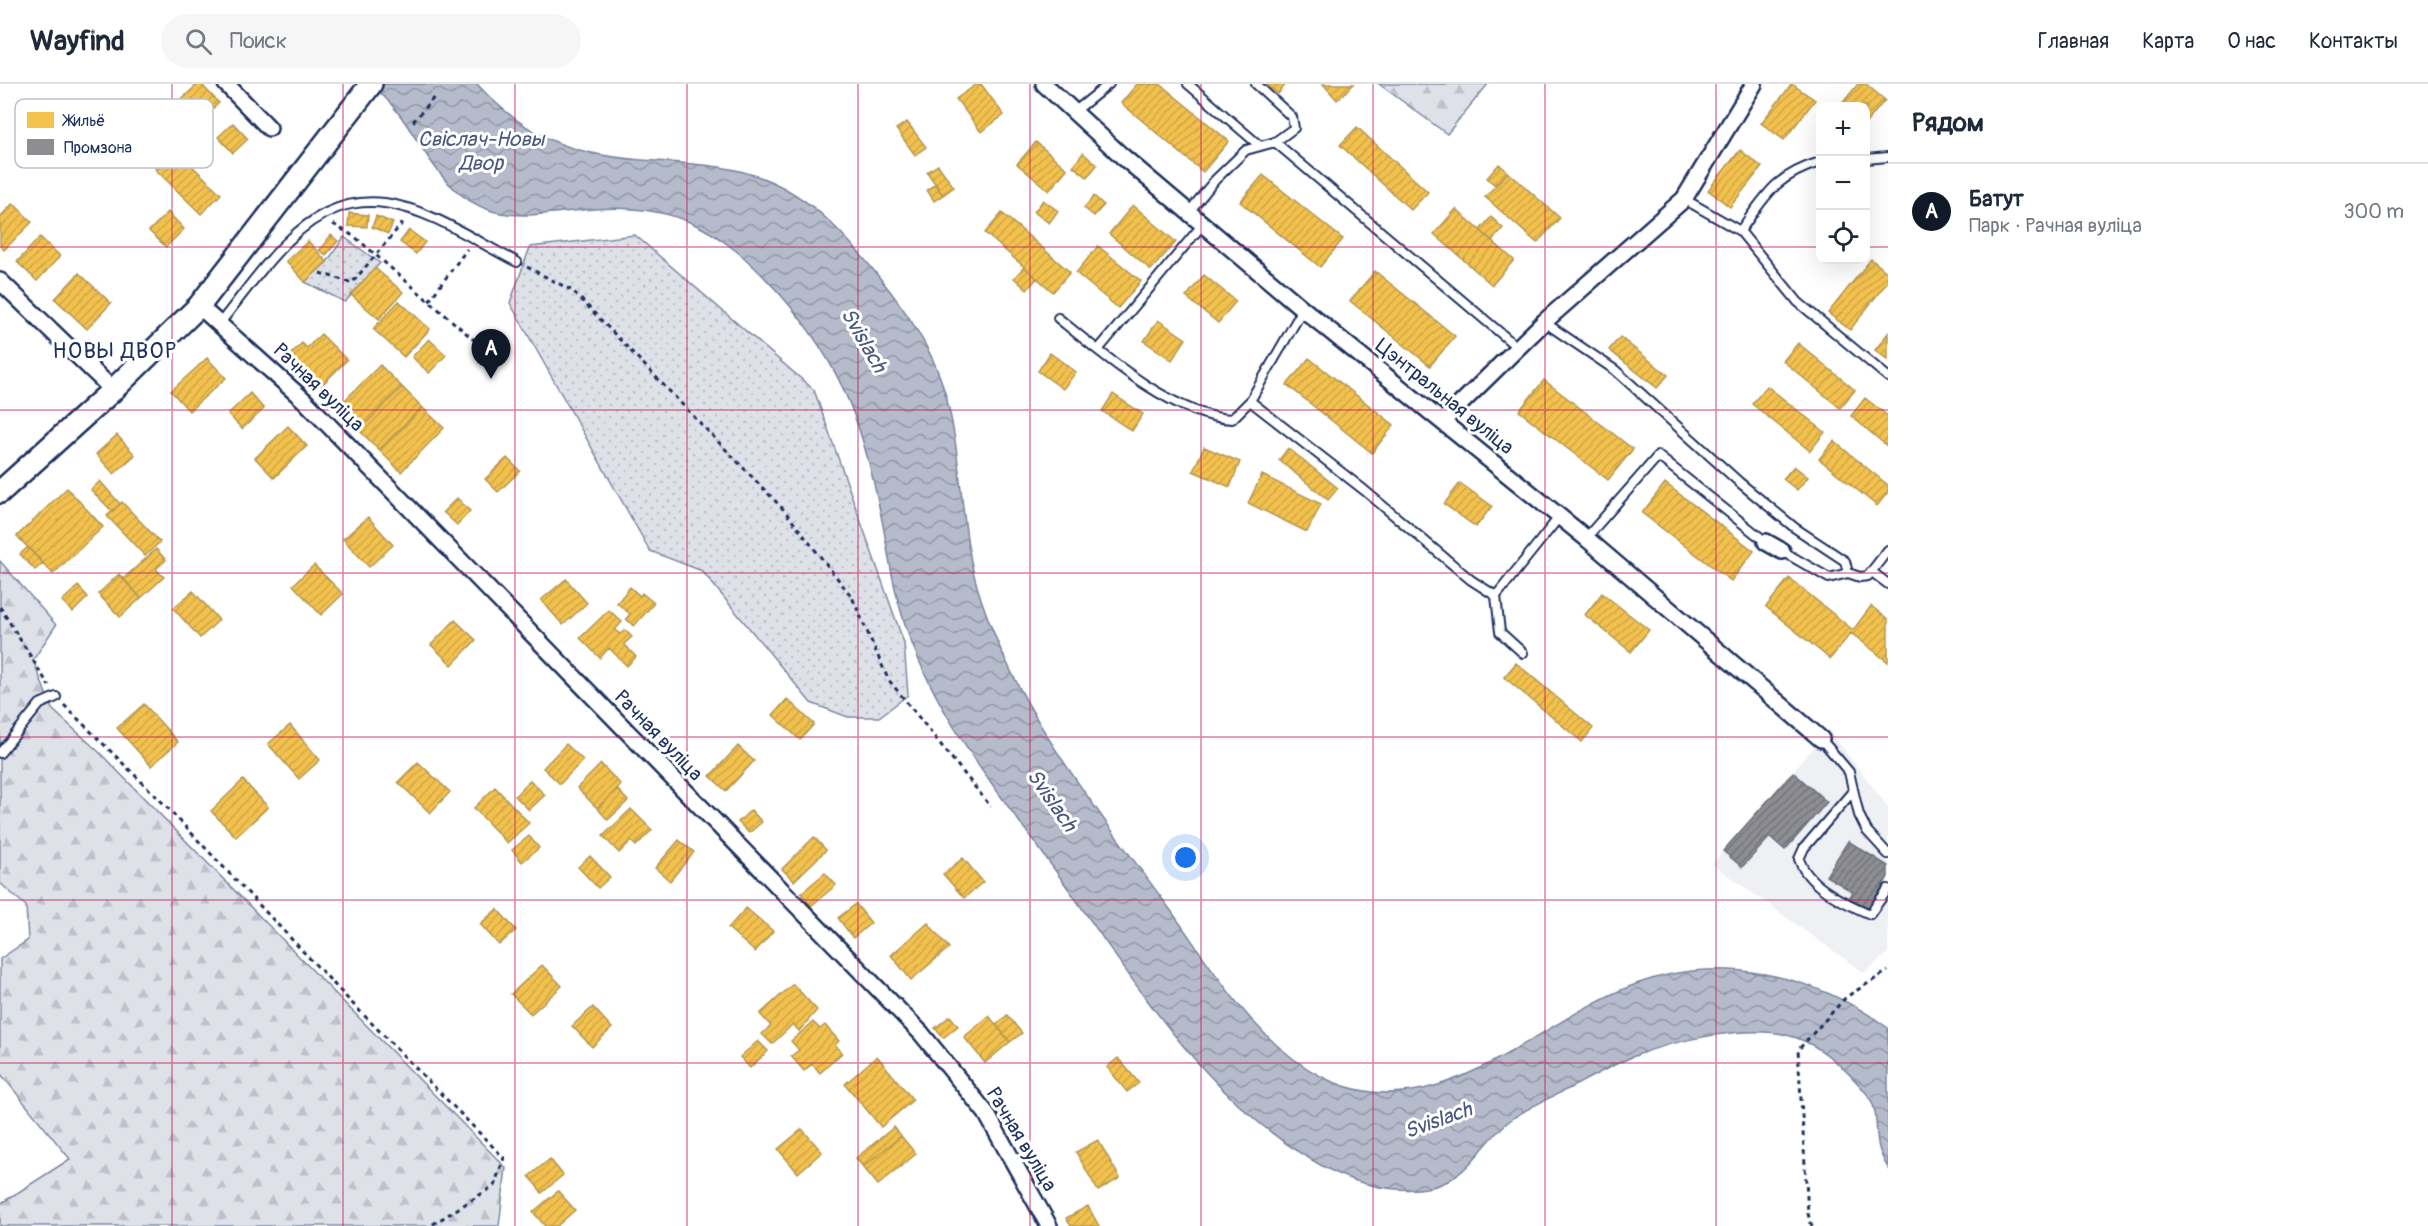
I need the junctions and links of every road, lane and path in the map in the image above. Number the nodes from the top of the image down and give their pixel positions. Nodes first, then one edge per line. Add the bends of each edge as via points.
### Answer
1 (226, 84) edge
2 (371, 84) edge
3 (1044, 84) edge
4 (1109, 84) edge
5 (1188, 84) edge
6 (1256, 84) edge
7 (1754, 84) edge
8 (436, 96) dead end
9 (1073, 113) junction
10 (414, 122) dead end
11 (269, 128) dead end
12 (1275, 142) junction
13 (1260, 146) junction
14 (1888, 157) edge
15 (1870, 159) edge
16 (1816, 163) edge
17 (1684, 199) junction
18 (413, 211) junction
19 (1189, 212) junction
20 (318, 215) junction
21 (1203, 224) junction
22 (1740, 231) junction
23 (474, 239) junction
24 (376, 255) junction
25 (517, 262) joint
26 (320, 273) dead end
27 (0, 280) edge
28 (429, 301) junction
29 (199, 306) junction
30 (1303, 309) junction
31 (1059, 318) dead end
32 (1544, 322) junction
33 (220, 323) junction
34 (1517, 347) junction
35 (1098, 350) junction
36 (503, 365) dead end
37 (1888, 377) edge
38 (113, 390) junction
39 (1250, 401) junction
40 (1443, 421) junction
41 (0, 492) edge
42 (1560, 516) junction
43 (1586, 538) junction
44 (1766, 542) joint
45 (1888, 549) edge
46 (1782, 551) joint
47 (1848, 573) junction
48 (1872, 573) junction
49 (1888, 584) edge
50 (1496, 596) junction
51 (0, 607) edge
52 (1523, 653) dead end
53 (56, 697) junction
54 (1821, 739) joint
55 (0, 753) edge
56 (1852, 792) junction
57 (991, 807) dead end
58 (1888, 854) edge
59 (1888, 889) edge
60 (1888, 970) edge
61 (430, 1226) edge
62 (1049, 1226) edge
63 (1812, 1226) edge

1 - 11 street
2 - 29 main road
3 - 9 street, Цэнтральная вуліца
4 - 9 lane
5 - 13 lane
6 - 12 lane via 1292,117 1294,128
7 - 17 street
8 - 10 path
9 - 19 street, Цэнтральная вуліца
12 - 13 lane
12 - 34 lane
13 - 19 lane via 1246,150
14 - 15 lane
16 - 22 lane via 1794,170 1773,185
17 - 22 lane
17 - 32 street
18 - 20 lane via 368,200 347,203
18 - 23 lane
18 - 24 path
19 - 21 street, Цэнтральная вуліца
20 - 24 path
20 - 33 lane via 287,242
21 - 30 street, Цэнтральная вуліца
21 - 35 lane
22 - 37 lane via 1798,302
23 - 25 lane
23 - 28 path
24 - 26 path via 352,283
24 - 28 path
25 - 57 path via 573,291 783,509 852,597 888,679
27 - 38 street
28 - 36 path
29 - 33 street, Рачная вуліца
29 - 38 main road
30 - 39 lane
30 - 40 street, Цэнтральная вуліца
31 - 35 lane
32 - 34 street
32 - 47 lane via 1615,370 1739,482 1795,528 1845,561
33 - 62 street, Рачная вуліца via 305,401 921,1033 986,1113
34 - 40 street
35 - 39 lane via 1180,405 1212,418 1232,418
38 - 41 main road
39 - 50 lane via 1470,580
40 - 42 street, Цэнтральная вуліца
42 - 43 street, Цэнтральная вуліца
42 - 50 lane
43 - 44 lane via 1659,456
43 - 54 street, Цэнтральная вуліца
44 - 46 street
45 - 48 lane
46 - 47 lane via 1829,578
47 - 48 lane via 1860,577
48 - 49 lane
50 - 52 lane via 1500,632
51 - 53 path
53 - 55 lane via 39,704
53 - 61 path via 504,1158 494,1186
54 - 56 lane via 1849,772
56 - 58 lane via 1867,831
56 - 59 lane via 1804,848 1799,859 1803,870 1840,901 1870,914
60 - 63 path via 1846,997 1798,1050 1808,1214

